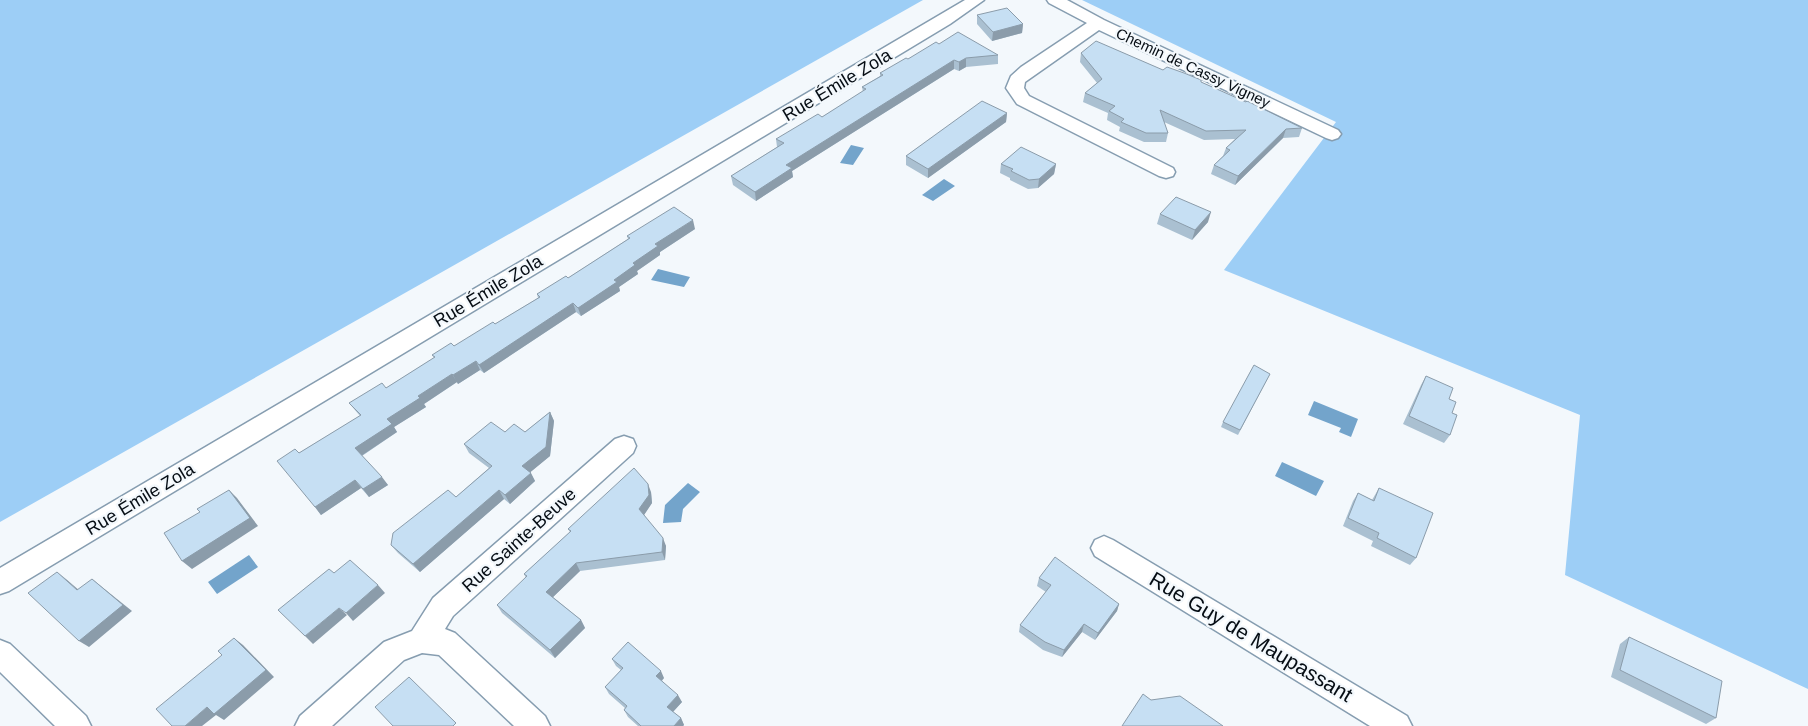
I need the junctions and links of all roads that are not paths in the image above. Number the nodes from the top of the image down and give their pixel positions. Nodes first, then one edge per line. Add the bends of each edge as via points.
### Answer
1 (976, 0) edge
2 (1055, 0) edge
3 (1098, 23) junction
4 (1332, 134) dead end
5 (1166, 172) dead end
6 (624, 446) dead end
7 (1104, 548) dead end
8 (0, 582) edge
9 (422, 640) junction
10 (0, 653) edge
11 (76, 726) edge
12 (310, 726) edge
13 (535, 726) edge
14 (1398, 726) edge

1 - 8 street, Rue Émile Zola
2 - 3 street, Chemin de Cassy Vigney
3 - 4 street, Chemin de Cassy Vigney
3 - 5 street via 1026,71 1017,80 1015,88 1023,100
6 - 9 street, Rue Sainte-Beuve via 443,608
7 - 14 street, Rue Guy de Maupassant
9 - 12 street via 394,651
9 - 13 street via 445,642
10 - 11 street

